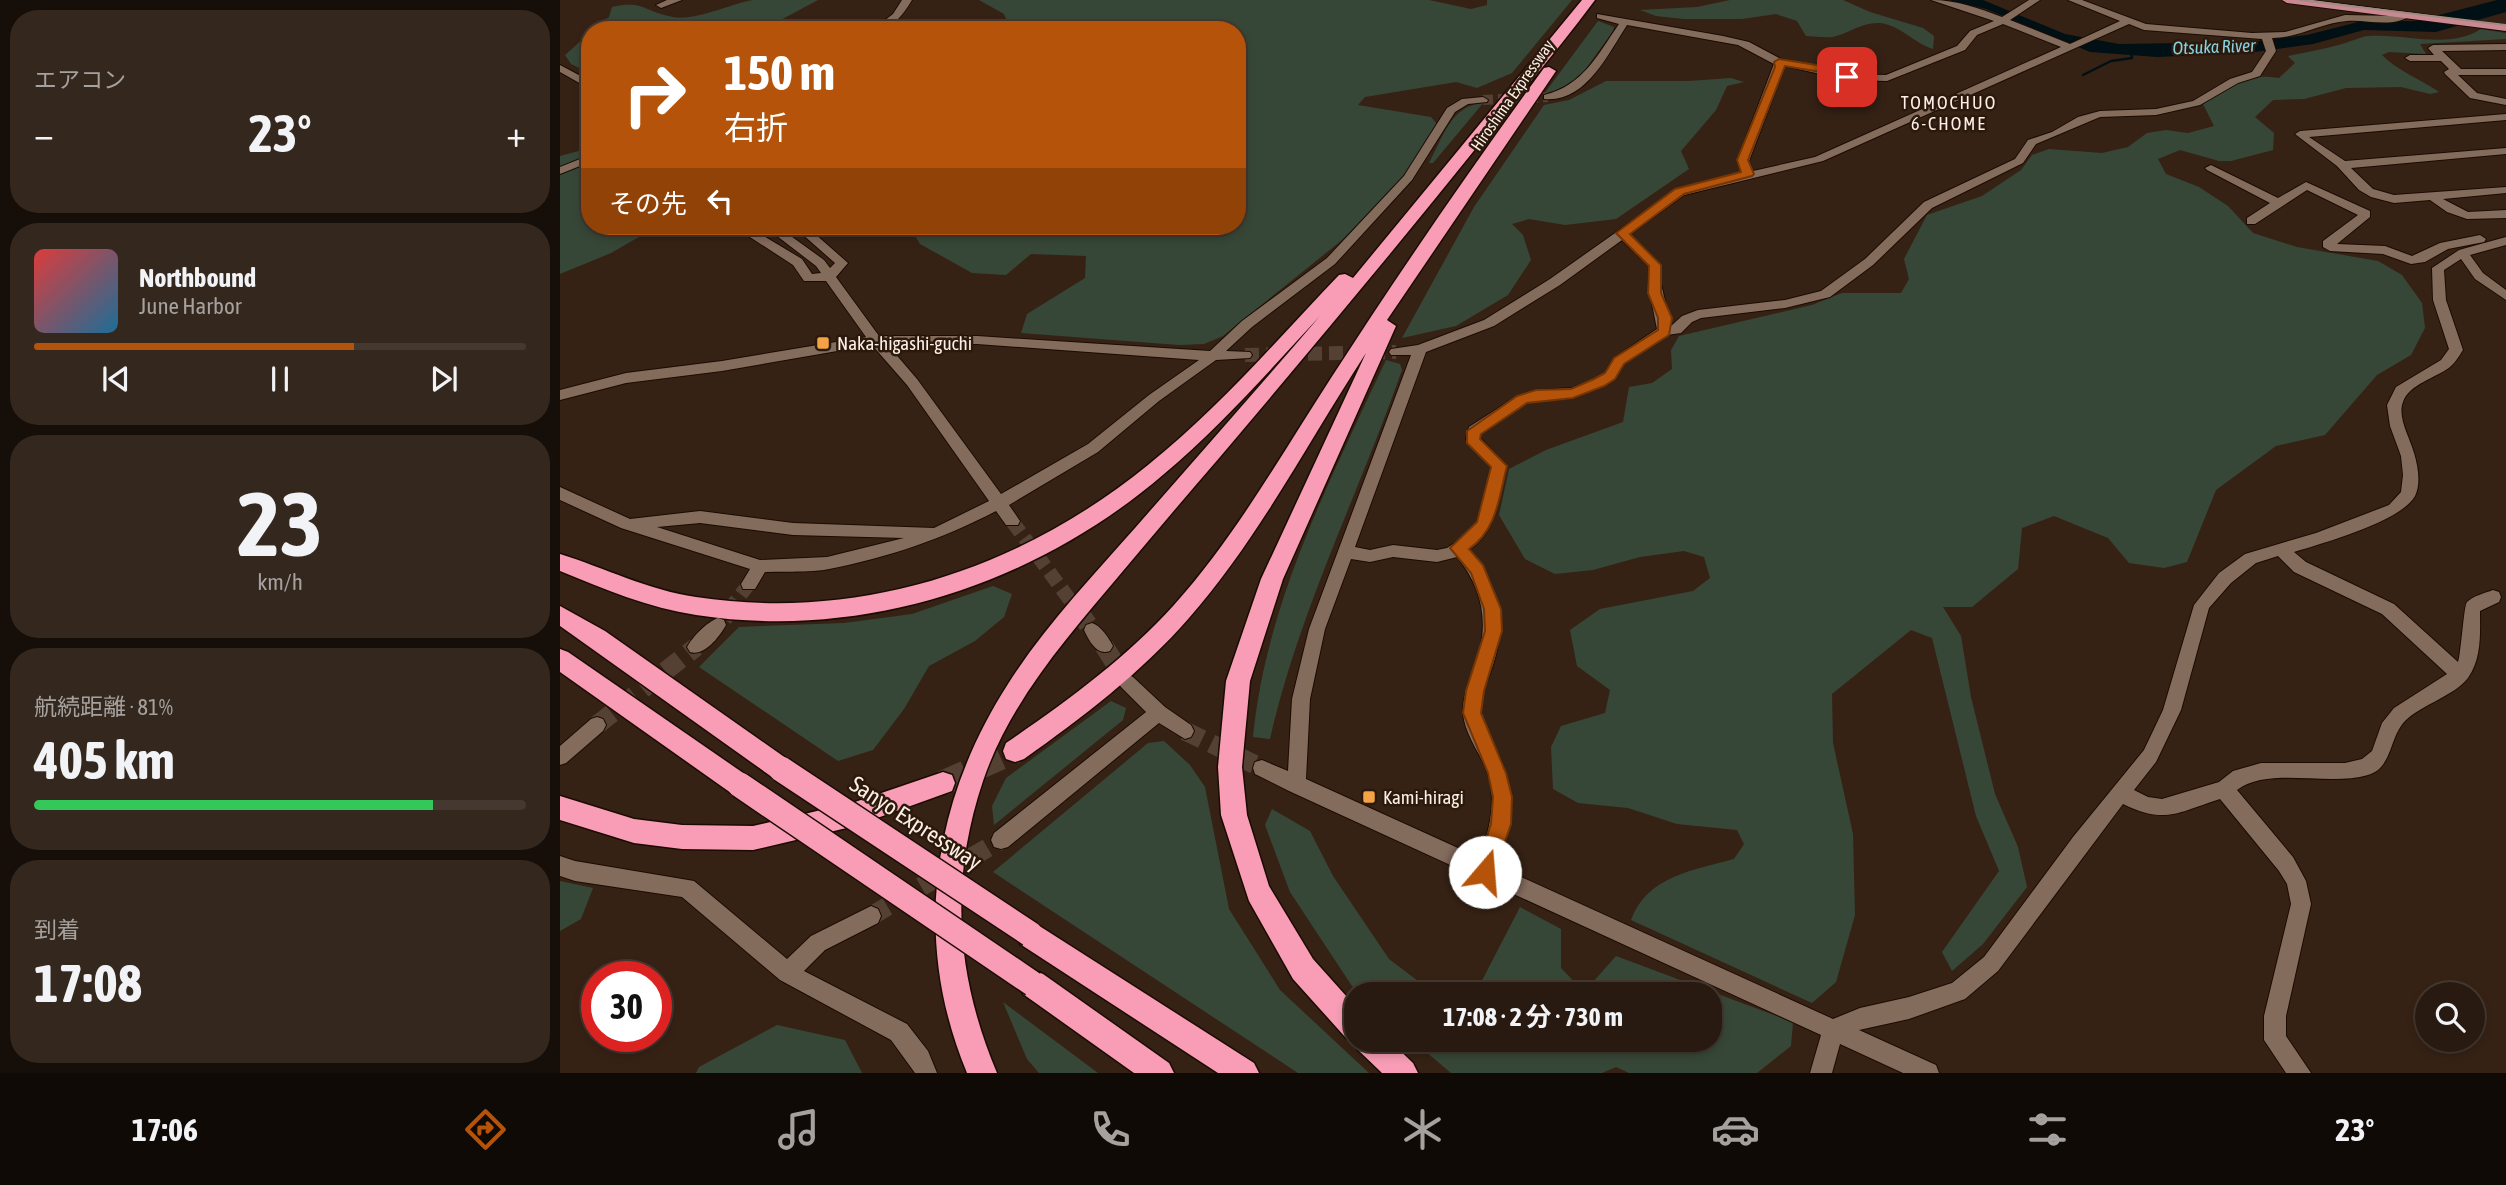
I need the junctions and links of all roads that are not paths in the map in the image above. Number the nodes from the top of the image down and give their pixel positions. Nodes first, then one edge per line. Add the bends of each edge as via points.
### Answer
1 (677, 0) edge
2 (907, 0) edge
3 (1589, 0) edge
4 (1603, 0) edge
5 (1936, 0) edge
6 (2035, 0) edge
7 (2073, 0) edge
8 (2287, 0) edge
9 (2348, 0) edge
10 (661, 5) dead end
11 (2409, 8) edge
12 (1600, 16) dead end
13 (2005, 20) junction
14 (890, 21) edge
15 (2506, 21) edge
16 (2126, 22) junction
17 (1624, 23) junction
18 (1576, 25) junction
19 (2506, 28) edge
20 (2268, 42) junction
21 (2069, 46) junction
22 (2506, 47) edge
23 (2410, 58) dead end
24 (2444, 58) junction
25 (1779, 62) junction
26 (560, 68) edge
27 (2458, 72) junction
28 (2506, 72) edge
29 (572, 77) junction
30 (560, 81) edge
31 (581, 82) edge
32 (1549, 97) tunnel mouth
33 (1483, 100) tunnel mouth
34 (2506, 102) edge
35 (2506, 117) edge
36 (2506, 151) edge
37 (581, 162) edge
38 (2342, 165) junction
39 (1454, 166) junction
40 (2211, 168) dead end
41 (560, 171) edge
42 (1748, 174) junction
43 (2501, 190) edge
44 (2434, 196) junction
45 (2506, 200) edge
46 (2279, 203) junction
47 (1452, 212) junction
48 (2506, 214) edge
49 (2251, 221) dead end
50 (1622, 233) junction
51 (760, 235) edge
52 (782, 235) edge
53 (809, 235) edge
54 (2505, 241) edge
55 (2463, 253) junction
56 (830, 277) junction
57 (2506, 296) edge
58 (1664, 331) junction
59 (875, 341) junction
60 (1420, 349) junction
61 (1396, 352) tunnel mouth
62 (1245, 355) tunnel mouth
63 (1213, 356) junction
64 (560, 395) edge
65 (560, 493) edge
66 (999, 503) junction
67 (1013, 521) tunnel mouth
68 (627, 524) junction
69 (943, 531) junction
70 (1458, 548) junction
71 (2280, 549) junction
72 (1345, 551) junction
73 (560, 562) edge
74 (760, 566) junction
75 (748, 584) tunnel mouth
76 (2493, 597) dead end
77 (560, 615) edge
78 (718, 625) tunnel mouth
79 (1093, 630) tunnel mouth
80 (1104, 646) tunnel mouth
81 (696, 648) tunnel mouth
82 (560, 659) edge
83 (2460, 675) junction
84 (1127, 682) tunnel mouth
85 (1159, 713) junction
86 (597, 725) tunnel mouth
87 (1185, 731) tunnel mouth
88 (1015, 751) tunnel mouth
89 (564, 754) edge
90 (1262, 768) tunnel mouth
91 (943, 783) tunnel mouth
92 (1296, 785) junction
93 (2224, 789) junction
94 (2122, 794) junction
95 (560, 808) edge
96 (1001, 840) tunnel mouth
97 (560, 866) edge
98 (1485, 872) junction
99 (871, 916) tunnel mouth
100 (787, 973) junction
101 (1344, 1015) edge
102 (1834, 1029) junction
103 (1381, 1052) edge
104 (926, 1073) edge
105 (982, 1073) edge
106 (1159, 1073) edge
107 (1244, 1073) edge
108 (1403, 1073) edge
109 (1821, 1073) edge
110 (1927, 1073) edge
111 (2300, 1073) edge

1 - 10 street
2 - 14 street
3 - 18 highway, Hiroshima Expressway
4 - 18 highway, Hiroshima Expressway
5 - 13 street
6 - 13 street
7 - 16 street
8 - 11 main road
9 - 11 main road
11 - 15 main road
11 - 19 main road via 2433,19
11 - 20 street via 2396,19 2345,18
12 - 17 street
13 - 21 street
13 - 25 street via 1967,35 1961,48 1887,78 1847,77
16 - 20 street
16 - 21 street
17 - 25 street via 1674,28 1745,44
17 - 32 street via 1579,86
18 - 39 highway, Hiroshima Expressway
18 - 47 highway, Hiroshima Expressway
20 - 58 street via 2256,74 2196,103 2156,112 2100,114 2032,142 2019,161 1927,205 1869,262 1825,294 1786,304 1698,314 1676,330
21 - 42 street via 1819,159
22 - 24 street via 2433,48
23 - 24 street
24 - 27 street
25 - 42 street via 1742,160
26 - 29 street
27 - 28 street
27 - 34 street via 2449,72 2474,96
29 - 30 street
29 - 31 street
33 - 63 street via 1466,101 1451,110 1408,178 1331,261 1247,324
35 - 38 street via 2300,134
36 - 38 street
37 - 41 street
38 - 44 street via 2361,187 2381,198
39 - 73 highway via 1155,471 1072,530 1003,567 921,595 792,614 697,607 652,596
39 - 105 highway via 1074,612 993,733 972,779 951,860 948,961 968,1044
40 - 46 street
42 - 50 street via 1680,192
43 - 44 street
43 - 45 street
44 - 48 street via 2452,212 2469,218
46 - 49 street
46 - 54 street via 2306,185 2366,214 2327,244 2334,248 2385,250 2412,260 2466,240 2496,237
47 - 88 highway via 1263,502 1182,612 1083,703
47 - 101 highway via 1394,312 1320,470 1272,579 1238,681 1230,767 1234,814 1258,892 1303,970
50 - 58 street via 1655,265 1654,293 1665,318
50 - 60 street via 1489,323
51 - 56 street via 797,262 808,278
52 - 56 street via 821,263
53 - 56 street via 842,263
54 - 55 street
55 - 57 street via 2479,276
55 - 71 street via 2438,268 2435,284 2456,350 2446,363 2401,390 2393,405 2408,456 2408,494 2394,509
56 - 59 street
58 - 70 street via 1619,361 1599,383 1573,393 1522,399 1474,431 1478,447 1499,466 1498,477 1484,524 1474,538
59 - 63 street via 977,340
59 - 64 street via 626,378
59 - 66 street via 912,382
60 - 61 street
60 - 72 street
62 - 63 street
63 - 66 street via 1093,448
65 - 68 street
66 - 67 street
66 - 69 street
68 - 69 street via 700,517 793,529
68 - 74 street
69 - 74 street via 827,563
70 - 72 street via 1437,556 1393,551 1370,556
70 - 98 street via 1478,569 1492,609 1493,631 1472,713 1503,797 1501,824
71 - 83 street via 2300,566 2388,609
71 - 94 street via 2251,558 2225,578 2202,605 2172,710 2150,756
72 - 92 street via 1317,629 1301,699
74 - 75 street
76 - 83 street via 2472,607 2472,639
77 - 107 highway, Sanyo Expressway, bridge via 781,769
78 - 81 street
79 - 80 street
82 - 106 highway, bridge
83 - 93 street via 2400,714 2388,729 2379,757 2367,767 2261,771 2240,777
84 - 85 street
85 - 87 street
85 - 96 street
86 - 89 street
90 - 92 street
91 - 95 highway via 855,814 753,838 634,831
92 - 98 street
93 - 94 street via 2161,808
93 - 111 street via 2296,881 2301,904 2275,1016 2276,1040
94 - 102 street via 1991,964 1958,992
97 - 100 street via 687,888
98 - 102 street
99 - 100 street via 818,943
100 - 104 street via 899,1032
102 - 109 street
102 - 110 street
103 - 108 highway

